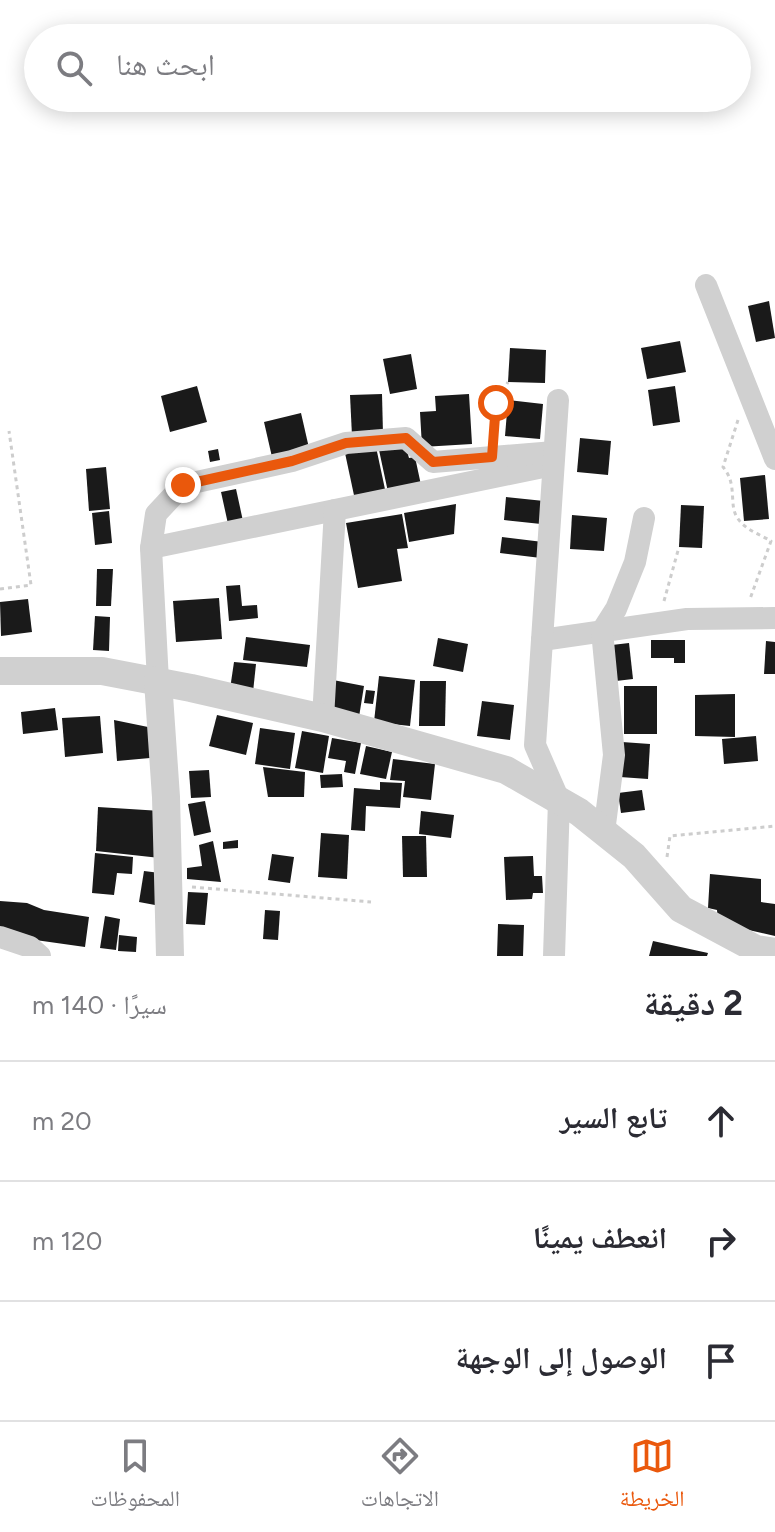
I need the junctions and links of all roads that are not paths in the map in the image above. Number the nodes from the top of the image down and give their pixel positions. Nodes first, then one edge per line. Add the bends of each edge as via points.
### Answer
1 (706, 285) dead end
2 (558, 400) dead end
3 (554, 458) junction
4 (775, 459) edge
5 (335, 510) junction
6 (644, 518) dead end
7 (151, 548) junction
8 (775, 618) edge
9 (602, 631) junction
10 (542, 640) junction
11 (0, 671) edge
12 (158, 681) junction
13 (323, 718) junction
14 (559, 800) junction
15 (604, 832) junction
16 (0, 937) edge
17 (775, 952) edge
18 (40, 956) edge
19 (170, 956) edge
20 (554, 956) edge

1 - 4 street
2 - 3 street
3 - 5 street
3 - 7 street via 433,462 406,438 346,443 183,485 156,514
3 - 10 street
5 - 7 street
5 - 13 street
6 - 9 street via 635,562
7 - 12 street
8 - 9 street via 687,619
9 - 10 street
9 - 15 street via 614,755
10 - 14 street via 535,745
11 - 12 street via 102,671
12 - 13 street
12 - 19 street
13 - 14 street via 506,770
14 - 15 street
14 - 20 street
15 - 17 street via 634,856 681,909 756,949
16 - 18 street

